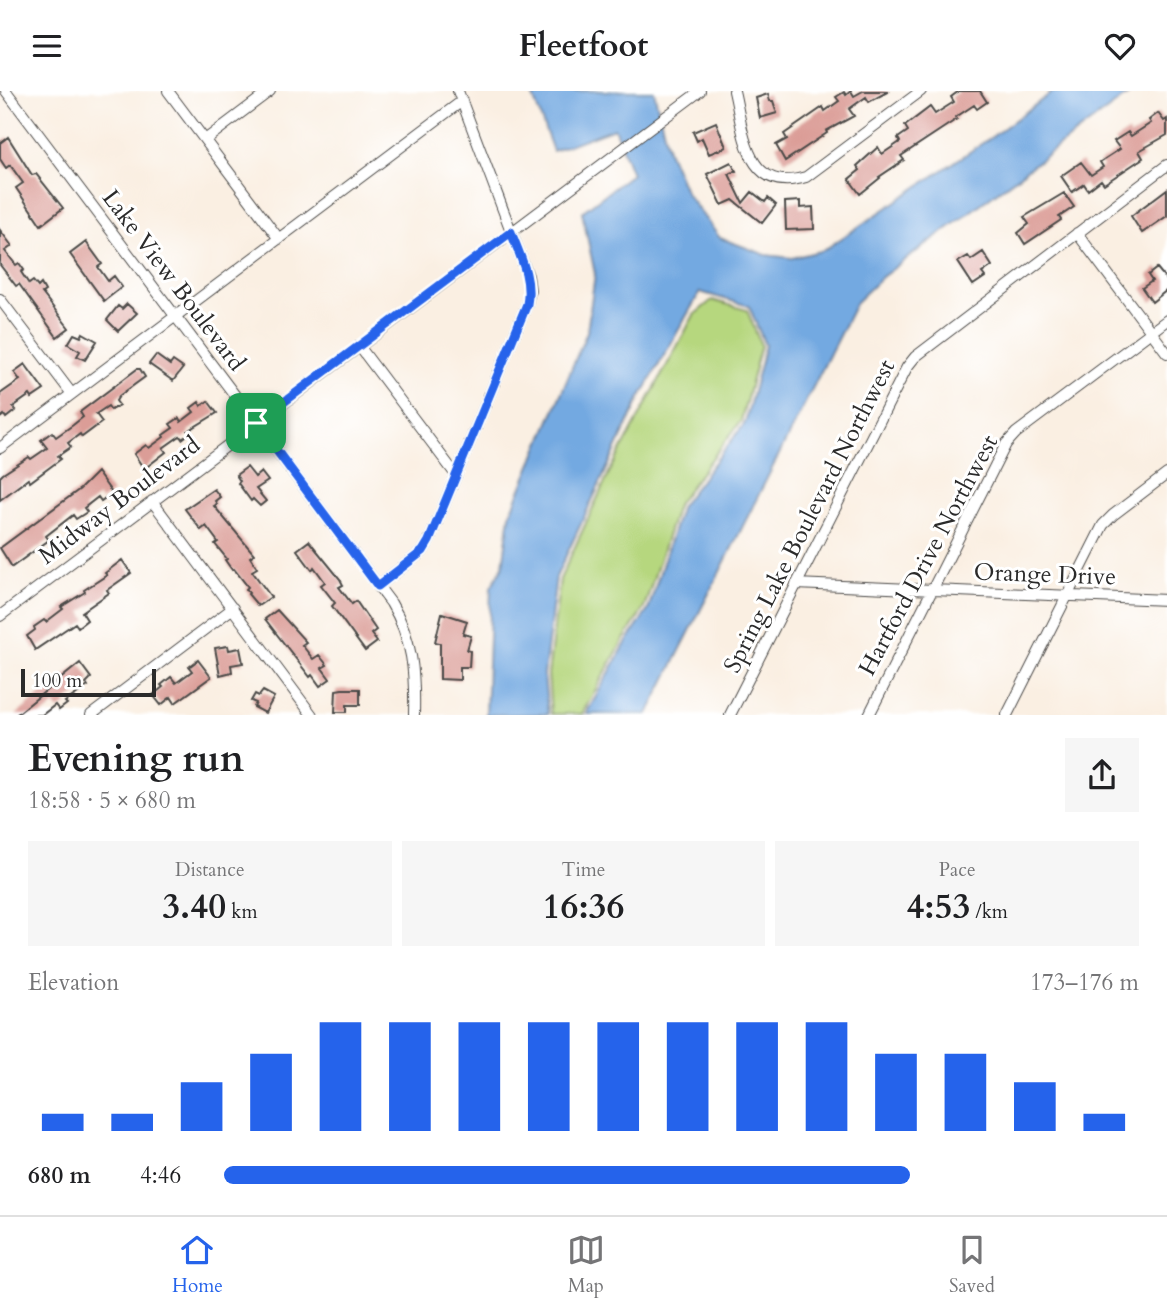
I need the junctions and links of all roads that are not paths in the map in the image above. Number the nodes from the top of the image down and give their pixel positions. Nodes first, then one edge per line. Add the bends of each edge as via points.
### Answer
1 (6, 91) edge
2 (168, 91) edge
3 (270, 91) edge
4 (700, 91) edge
5 (734, 91) edge
6 (921, 91) edge
7 (460, 96) edge
8 (205, 140) junction
9 (1167, 166) edge
10 (511, 232) junction
11 (1077, 233) junction
12 (279, 239) junction
13 (0, 299) edge
14 (175, 317) junction
15 (1167, 320) edge
16 (1151, 332) junction
17 (359, 346) junction
18 (1167, 353) edge
19 (72, 394) junction
20 (256, 423) junction
21 (0, 448) edge
22 (1167, 474) edge
23 (456, 475) junction
24 (152, 501) junction
25 (796, 584) junction
26 (378, 586) junction
27 (932, 590) junction
28 (1067, 596) junction
29 (1167, 600) edge
30 (233, 608) junction
31 (0, 615) edge
32 (309, 711) edge
33 (91, 715) edge
34 (297, 715) edge
35 (414, 715) edge
36 (730, 715) edge
37 (869, 715) edge
38 (1007, 715) edge

1 - 14 street, Lake View Boulevard
2 - 8 street
3 - 8 street
4 - 10 street, Midway Boulevard
5 - 6 street via 755,165 778,180 792,181 806,177
7 - 10 street
7 - 12 street
8 - 12 street
9 - 11 street, Spring Lake Boulevard Northwest
10 - 17 street, Midway Boulevard
10 - 23 street via 528,276 527,304
11 - 16 street
11 - 25 street, Spring Lake Boulevard Northwest via 915,357
12 - 14 street
13 - 19 street
14 - 19 street
14 - 20 street, Lake View Boulevard
15 - 16 street, Hartford Drive Northwest
16 - 18 street
16 - 27 street, Hartford Drive Northwest via 1006,444
17 - 20 street, Midway Boulevard
17 - 23 street
19 - 21 street
20 - 24 street, Midway Boulevard
20 - 26 street, Lake View Boulevard
22 - 28 street via 1103,526
23 - 26 street via 423,551
24 - 30 street
24 - 31 street, Midway Boulevard
25 - 27 street, Orange Drive
25 - 36 street, Spring Lake Boulevard Northwest
26 - 35 street, Lake View Boulevard via 409,640
27 - 28 street, Orange Drive
27 - 37 street, Hartford Drive Northwest
28 - 29 street, Orange Drive
28 - 38 street
30 - 32 street
30 - 33 street
32 - 34 street

